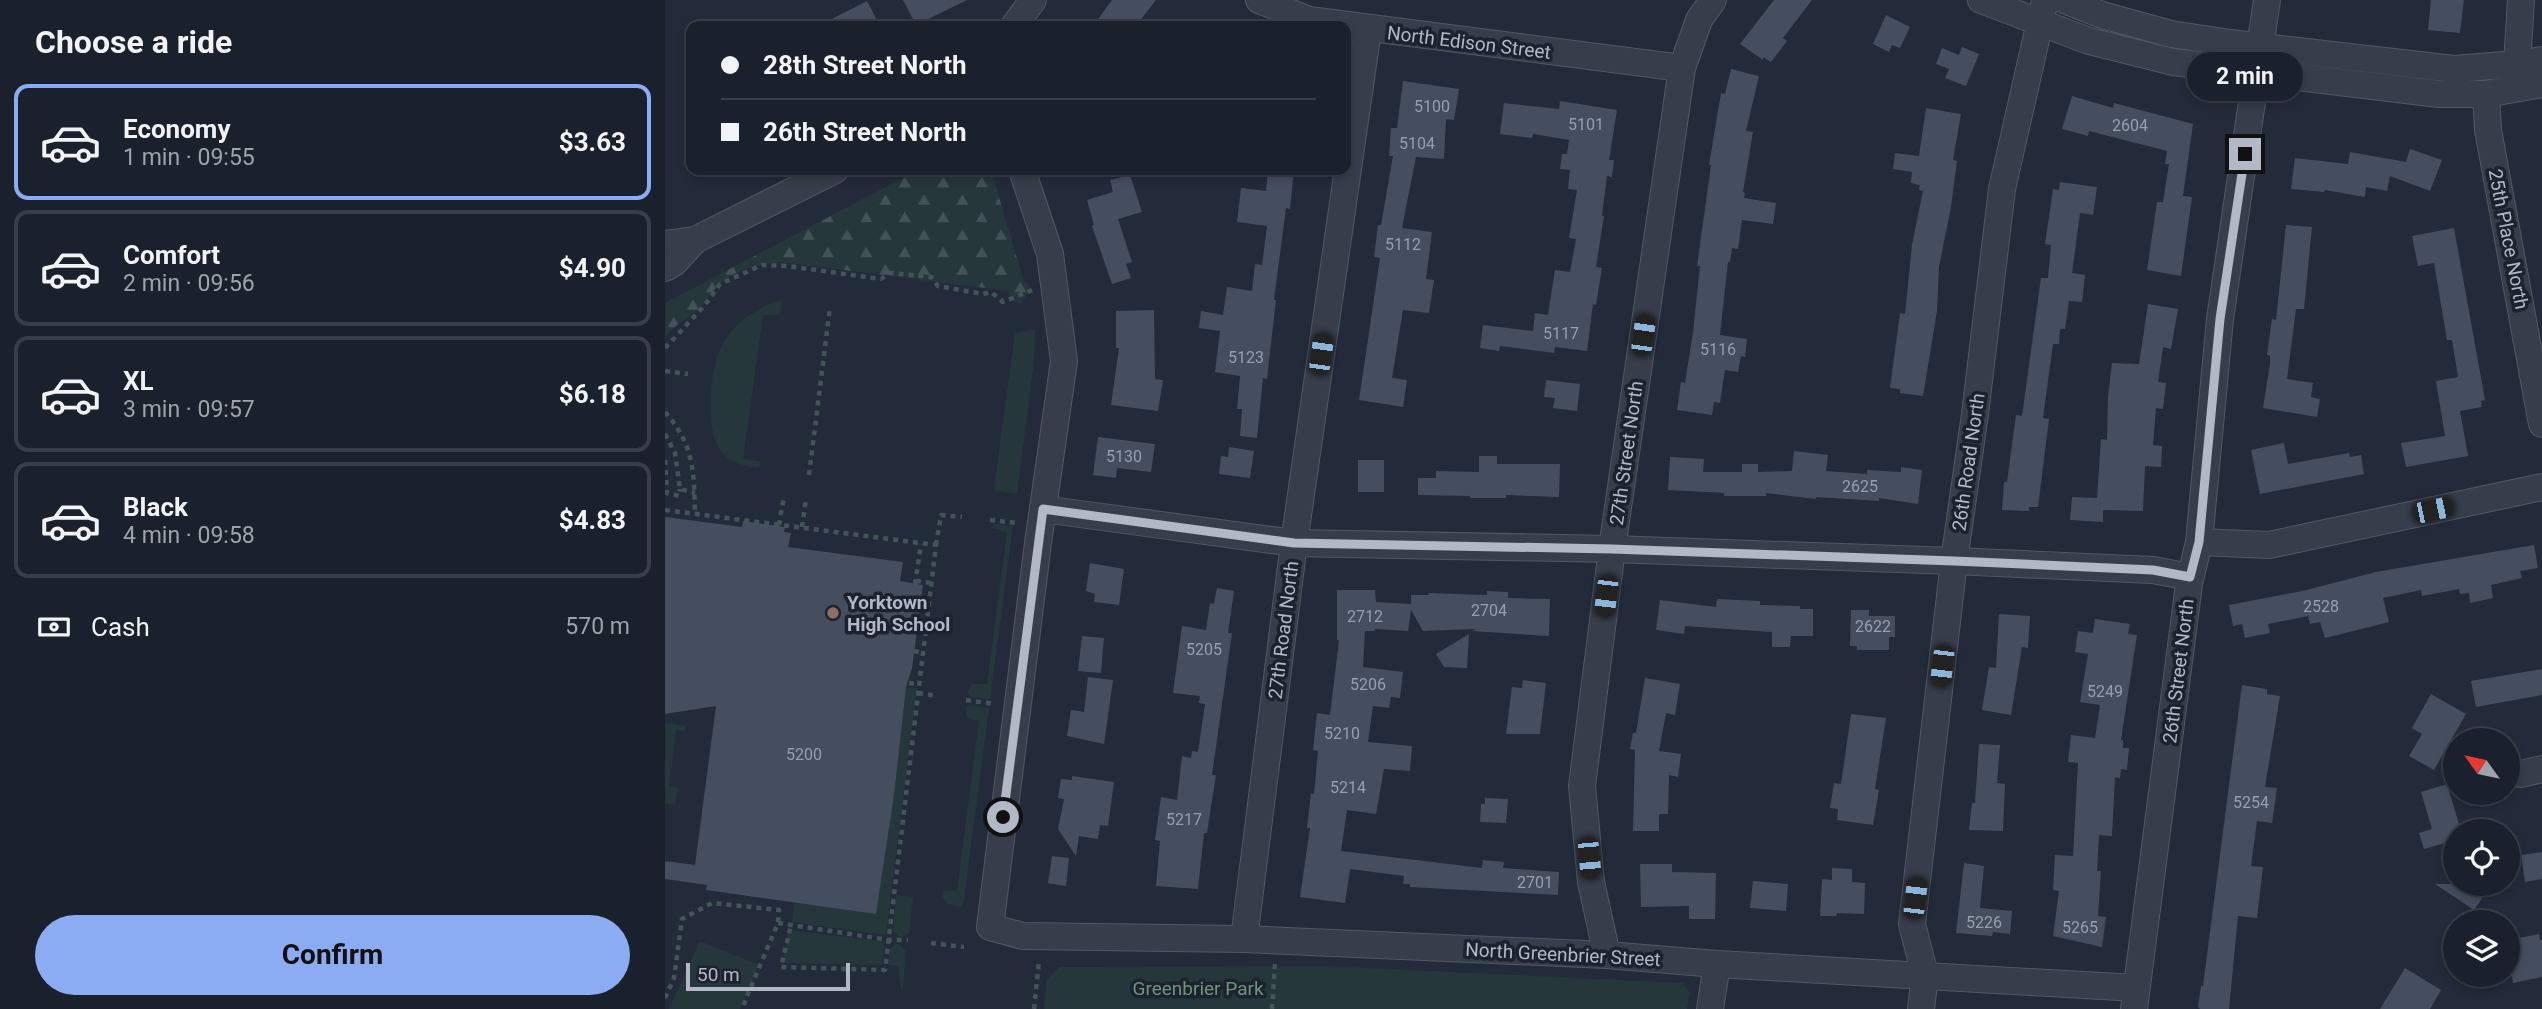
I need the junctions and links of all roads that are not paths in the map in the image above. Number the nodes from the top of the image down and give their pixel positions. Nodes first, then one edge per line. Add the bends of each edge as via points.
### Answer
1 (1033, 0) edge
2 (1259, 0) edge
3 (1713, 0) edge
4 (1981, 0) edge
5 (2064, 0) edge
6 (2267, 0) edge
7 (2521, 0) edge
8 (2042, 12) edge
9 (1018, 21) edge
10 (1315, 21) edge
11 (1351, 27) edge
12 (1368, 30) junction
13 (2260, 45) junction
14 (1682, 68) junction
15 (2257, 73) junction
16 (2530, 74) edge
17 (2486, 94) junction
18 (1351, 148) edge
19 (825, 175) edge
20 (1024, 175) edge
21 (1347, 175) edge
22 (695, 240) junction
23 (665, 244) edge
24 (665, 268) edge
25 (2542, 424) edge
26 (2542, 487) edge
27 (1043, 509) junction
28 (2199, 542) junction
29 (1294, 543) junction
30 (1612, 549) junction
31 (1954, 561) junction
32 (2190, 577) junction
33 (1244, 939) junction
34 (1607, 955) junction
35 (1717, 964) junction
36 (1925, 975) junction
37 (2135, 999) edge
38 (1710, 1009) edge
39 (1921, 1009) edge

1 - 9 street
2 - 10 street, North Edison Street
3 - 14 street, 27th Street North via 1699,20
4 - 8 street
5 - 13 street via 2171,34
6 - 13 street, 26th Street North
7 - 16 street
8 - 15 street via 2089,41 2173,62
8 - 31 street, 26th Road North via 2002,189
11 - 12 street, North Edison Street
12 - 14 street, North Edison Street
12 - 18 street, 27th Road North
13 - 15 street, 26th Street North
13 - 16 street
14 - 30 street, 27th Street North
15 - 17 street via 2439,94
15 - 28 street, 26th Street North via 2220,319
16 - 17 street
17 - 25 street, 25th Place North via 2488,130
19 - 22 street
20 - 27 street via 1050,254 1065,361
21 - 29 street, 27th Road North
22 - 23 street
22 - 24 street
26 - 28 street via 2269,545
27 - 29 street
27 - 33 street, North Greenbrier Street via 989,927 1023,936
28 - 32 street, 26th Street North
29 - 30 street
29 - 33 street, 27th Road North
30 - 31 street
30 - 34 street, 27th Street North via 1583,786 1591,882
31 - 32 street via 2153,570
31 - 36 street, 26th Road North via 1912,924
32 - 37 street, 26th Street North
33 - 34 street, North Greenbrier Street
34 - 35 street, North Greenbrier Street
35 - 36 street, North Greenbrier Street
35 - 38 street
36 - 37 street, North Greenbrier Street
36 - 39 street, 26th Road North

